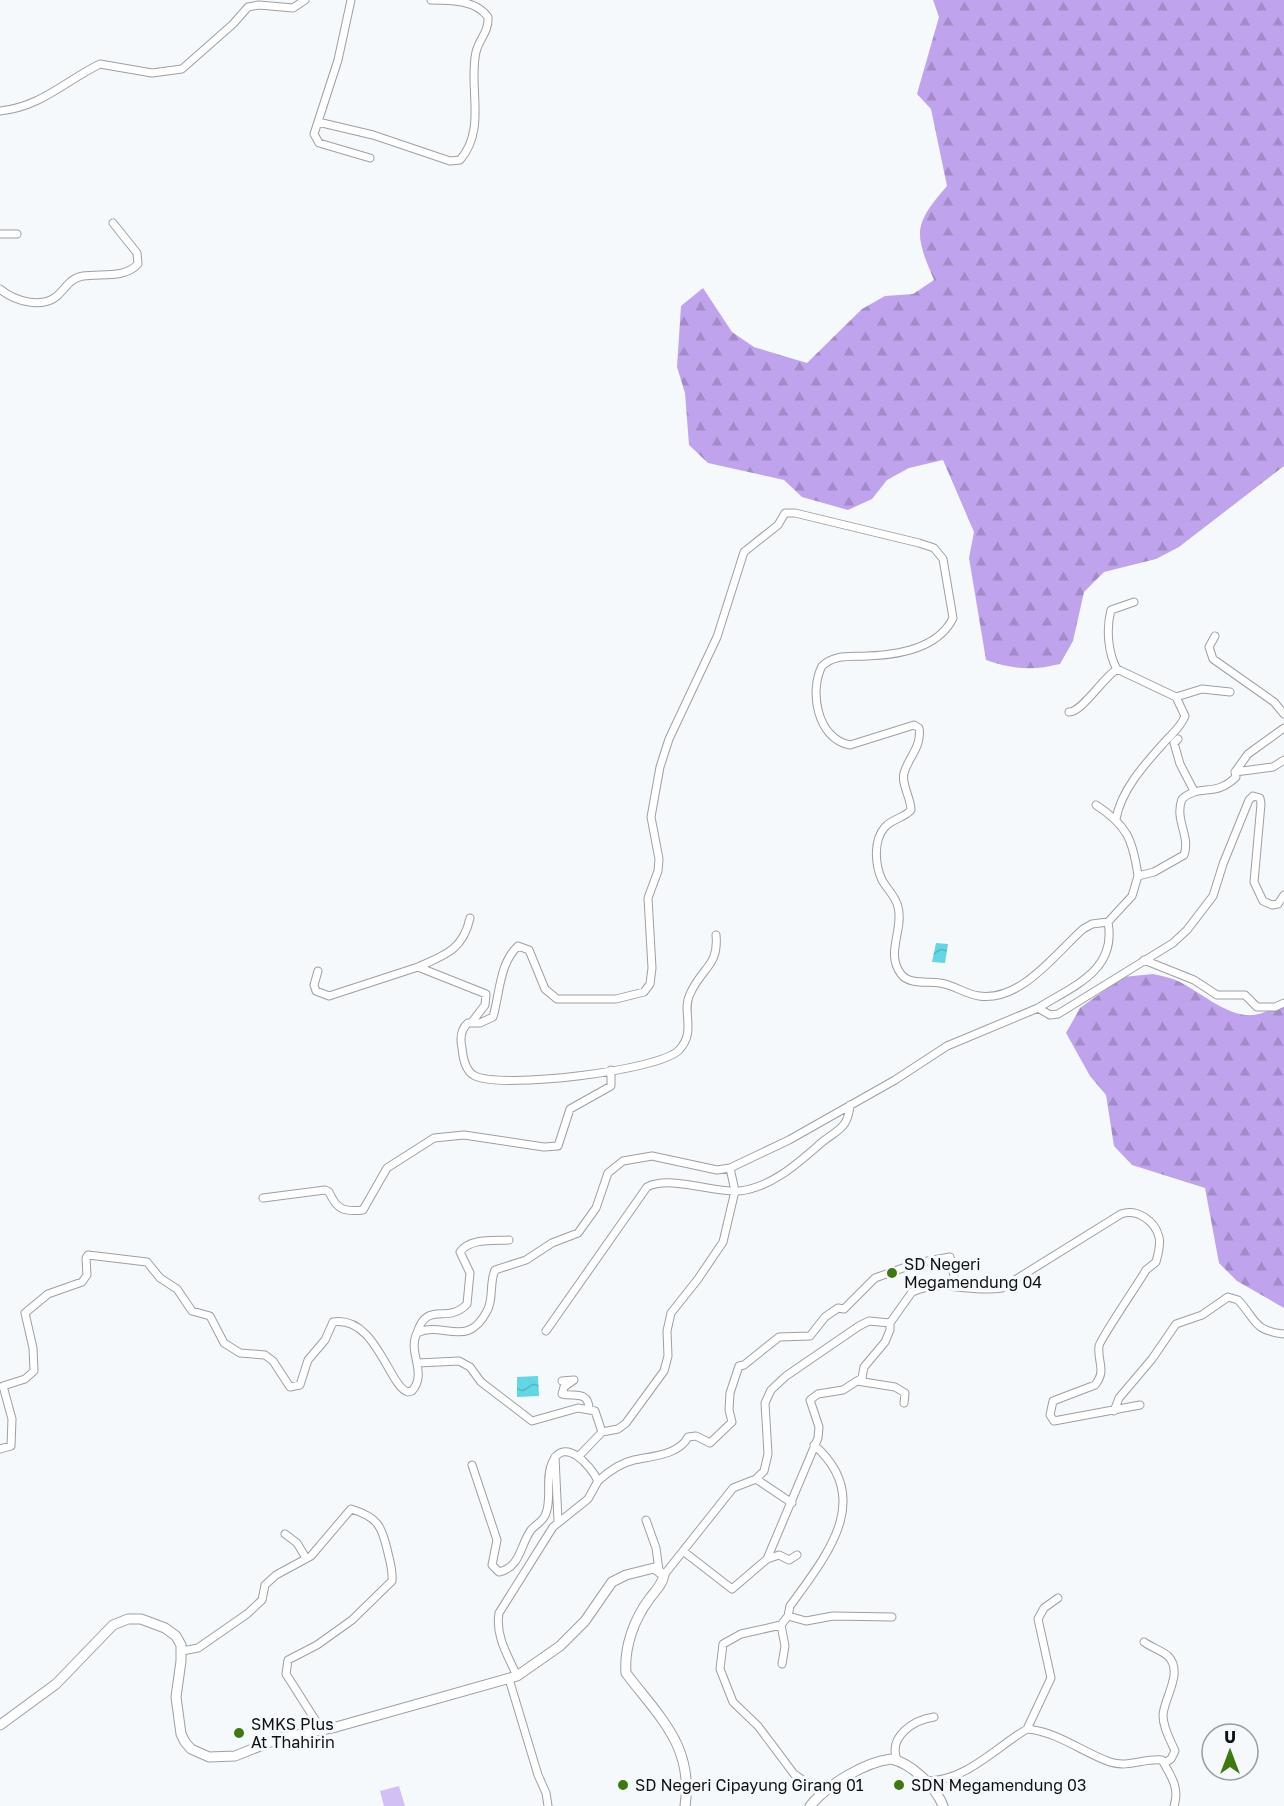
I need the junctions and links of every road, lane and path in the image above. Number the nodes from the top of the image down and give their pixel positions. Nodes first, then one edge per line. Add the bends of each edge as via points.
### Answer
1 (305, 0) edge
2 (351, 0) edge
3 (431, 0) edge
4 (0, 111) edge
5 (318, 122) junction
6 (370, 158) dead end
7 (113, 223) dead end
8 (0, 234) edge
9 (17, 234) dead end
10 (2, 291) edge
11 (0, 300) edge
12 (1134, 602) dead end
13 (1215, 636) dead end
14 (1117, 669) junction
15 (1230, 692) dead end
16 (1176, 697) junction
17 (1069, 712) dead end
18 (1284, 714) edge
19 (1284, 728) edge
20 (1178, 739) dead end
21 (1284, 760) edge
22 (1236, 772) junction
23 (1194, 791) junction
24 (1096, 805) dead end
25 (1116, 819) junction
26 (1138, 876) junction
27 (1284, 895) edge
28 (470, 918) dead end
29 (1108, 922) junction
30 (716, 935) dead end
31 (1144, 960) junction
32 (418, 968) junction
33 (318, 971) dead end
34 (1284, 1003) edge
35 (1038, 1008) junction
36 (472, 1022) junction
37 (611, 1070) junction
38 (850, 1105) junction
39 (730, 1168) junction
40 (735, 1191) junction
41 (263, 1197) dead end
42 (509, 1240) dead end
43 (956, 1286) junction
44 (890, 1323) junction
45 (546, 1331) dead end
46 (417, 1333) junction
47 (1284, 1334) edge
48 (418, 1364) junction
49 (562, 1381) dead end
50 (857, 1381) junction
51 (904, 1403) dead end
52 (1140, 1405) dead end
53 (589, 1408) junction
54 (1114, 1411) junction
55 (602, 1431) junction
56 (814, 1445) junction
57 (0, 1449) edge
58 (579, 1456) junction
59 (555, 1457) junction
60 (472, 1465) dead end
61 (756, 1479) junction
62 (598, 1481) junction
63 (792, 1503) junction
64 (646, 1520) dead end
65 (558, 1521) junction
66 (285, 1534) dead end
67 (683, 1551) junction
68 (797, 1555) dead end
69 (306, 1558) junction
70 (767, 1559) junction
71 (662, 1572) junction
72 (1058, 1598) dead end
73 (788, 1616) junction
74 (892, 1617) dead end
75 (781, 1625) junction
76 (1144, 1642) dead end
77 (182, 1651) junction
78 (782, 1664) dead end
79 (513, 1678) junction
80 (934, 1717) dead end
81 (0, 1725) edge
82 (321, 1729) junction
83 (1027, 1729) junction
84 (897, 1761) junction
85 (1164, 1763) junction
86 (925, 1781) junction
87 (823, 1794) junction
88 (548, 1806) edge
89 (685, 1806) edge
90 (810, 1806) edge
91 (943, 1806) edge
92 (1174, 1806) edge

1 - 4 street via 294,8 248,7 182,69 152,73 100,64 37,102
2 - 5 street via 338,60
3 - 5 street via 474,6 488,17 485,35 475,54 476,111 469,144 460,160 450,161 373,135
5 - 6 street via 314,135 319,142
7 - 10 street via 137,253 138,264 134,268 123,273 76,278 48,301 21,301
8 - 9 street
10 - 11 street
12 - 14 street via 1115,607 1109,617 1110,647
13 - 18 street via 1209,647 1213,659 1274,702
14 - 16 street
14 - 17 street via 1103,679 1081,708
15 - 16 street via 1202,689
16 - 25 street via 1185,716 1183,722 1123,795
19 - 22 street via 1248,754
20 - 23 street via 1174,743 1178,757
21 - 22 street via 1274,767
22 - 23 street via 1236,777 1218,790
23 - 26 street via 1182,799 1179,807 1186,845 1184,855 1154,872
24 - 25 street
25 - 26 street via 1132,842
26 - 29 street via 1132,896
27 - 31 street via 1278,904 1272,905 1263,901 1255,889 1262,804 1260,798 1253,796 1213,896 1173,943
28 - 32 street via 460,944
29 - 35 street via 1109,945 1101,965
29 - 36 street via 1083,928 1041,970 996,996 976,996 952,985 902,975 893,956 899,908 882,879 877,847 879,834 886,825 911,810 904,774 918,744 919,728 914,725 842,744 823,723 815,696 816,684 822,666 836,657 901,652 941,636 953,618 943,559 934,548 919,543 785,513 778,525 744,552 717,637 669,739 660,767 652,807 658,867 648,898 652,968 647,988 634,996 615,999 557,999 544,988 529,950 518,946 503,972 493,1017
30 - 37 street via 718,951 687,999 690,1027 682,1048 657,1062
31 - 34 street via 1194,980 1217,995 1245,995 1257,1007
31 - 35 street via 1058,1014 1050,1015
32 - 33 street via 329,996 316,991
32 - 36 street via 486,994 485,1005
35 - 38 street via 947,1046
36 - 37 street via 462,1031 461,1045 473,1075 492,1081 515,1081
37 - 41 street via 611,1086 570,1109 558,1146 464,1135 440,1137 387,1168 363,1210 344,1211 334,1205 325,1190
38 - 39 street
38 - 40 street via 847,1123 796,1165 753,1188
39 - 40 street
39 - 46 street via 717,1170 652,1156 623,1161 608,1173 596,1208 578,1233 552,1243 526,1260 495,1270 489,1308 475,1327 456,1333 432,1329
40 - 45 street via 662,1183 647,1187
40 - 55 street via 723,1242 671,1313 664,1371 626,1423 618,1429
42 - 46 street via 473,1242 463,1248 460,1252 470,1279 467,1304 454,1313 428,1314
43 - 44 street via 912,1292
43 - 54 street via 1002,1288 1121,1214 1139,1214 1153,1226 1158,1237 1156,1262 1146,1270 1100,1342 1103,1368 1099,1380 1053,1401 1050,1414 1054,1421
43 - 62 street via 950,1257 917,1263 875,1278 844,1309 838,1308 825,1317 810,1336 779,1337 739,1366 730,1393 732,1422 710,1443 696,1436 688,1437 685,1444 662,1454 616,1466
44 - 50 street via 885,1342
44 - 61 street via 869,1321 859,1326 771,1390 765,1403 768,1463
46 - 48 street via 413,1352
47 - 54 street via 1262,1329 1238,1300 1228,1297 1203,1315 1176,1324 1119,1398
48 - 53 street via 465,1363 481,1382 532,1421
48 - 57 street via 416,1387 404,1391 380,1352 358,1328 333,1322 325,1340 308,1360 300,1385 290,1387 265,1355 240,1353 224,1343 210,1316 192,1311 177,1289 147,1262 90,1255 82,1282 48,1294 25,1313 34,1371 3,1386 13,1431 11,1446
49 - 53 street via 574,1380 564,1387 562,1394 584,1396
50 - 51 street via 895,1387 905,1393
50 - 56 street via 843,1390 818,1394 810,1400 819,1431
52 - 54 street
53 - 55 street via 598,1416
55 - 58 street
56 - 63 street
56 - 73 street via 838,1473 844,1488 844,1509 837,1532 790,1606
58 - 59 street via 567,1453
58 - 62 street
59 - 60 street via 550,1465 546,1515 529,1534 518,1559 499,1572 492,1565 497,1540
59 - 65 street
61 - 63 street
61 - 67 street via 734,1488
62 - 65 street via 588,1499
63 - 70 street
64 - 71 street
65 - 79 street via 499,1613 497,1623
66 - 69 street via 297,1543
67 - 70 street via 732,1589
67 - 71 street
68 - 70 street via 789,1560 779,1555
69 - 77 street via 271,1580 262,1600 247,1614 198,1648
69 - 82 street via 351,1509 376,1521 384,1534 393,1575 388,1587 352,1620 286,1664 286,1674
71 - 79 street via 641,1570 612,1582 585,1621 560,1647
71 - 89 street via 662,1585 637,1619 625,1662 626,1673 679,1748 687,1772
72 - 83 street via 1044,1608 1038,1619 1051,1678
73 - 74 street via 806,1620 826,1616
73 - 75 street
75 - 78 street via 785,1646
75 - 87 street via 741,1634 723,1644 720,1669 733,1702 758,1726 795,1774
76 - 85 street via 1168,1656 1173,1665 1173,1682 1163,1714 1175,1751 1171,1760
77 - 81 street via 176,1636 165,1628 141,1619 113,1625 56,1684
77 - 82 street via 176,1697 179,1721 185,1742 199,1754 235,1756 278,1739
79 - 82 street
79 - 88 street
80 - 84 street via 920,1720 897,1739
83 - 85 street via 1052,1733 1124,1766 1154,1759
83 - 86 street via 972,1767 943,1781
84 - 86 street
84 - 87 street via 884,1760 869,1766
85 - 92 street via 1177,1791
86 - 91 street
87 - 90 street

